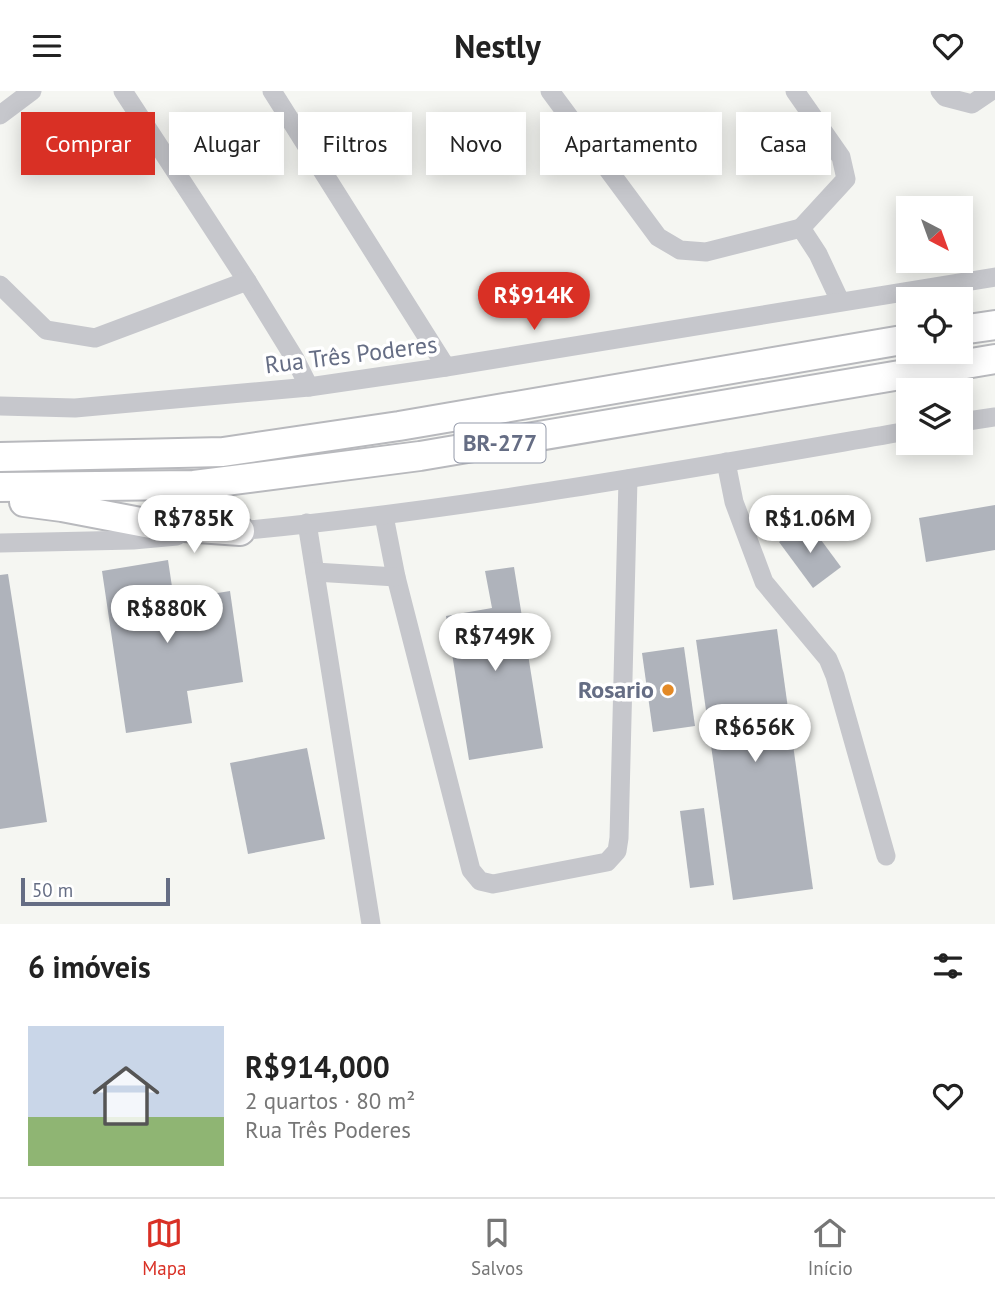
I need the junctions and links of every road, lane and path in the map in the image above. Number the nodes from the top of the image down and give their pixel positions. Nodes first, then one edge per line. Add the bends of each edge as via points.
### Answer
1 (32, 91) edge
2 (123, 91) edge
3 (272, 91) edge
4 (550, 91) edge
5 (795, 91) edge
6 (940, 91) edge
7 (991, 91) edge
8 (0, 115) edge
9 (801, 228) junction
10 (995, 277) edge
11 (247, 281) junction
12 (0, 285) edge
13 (840, 301) junction
14 (995, 325) edge
15 (973, 328) edge
16 (896, 341) edge
17 (995, 359) edge
18 (446, 367) junction
19 (309, 387) junction
20 (0, 406) edge
21 (995, 417) edge
22 (973, 420) edge
23 (896, 433) edge
24 (0, 457) edge
25 (726, 462) junction
26 (628, 479) junction
27 (0, 487) edge
28 (0, 500) edge
29 (384, 516) junction
30 (307, 523) junction
31 (240, 531) junction
32 (0, 543) edge
33 (316, 572) junction
34 (396, 577) junction
35 (887, 856) dead end
36 (371, 924) edge

1 - 8 street
2 - 11 street
3 - 18 street
4 - 9 street via 659,237 680,250 706,252
5 - 9 street via 841,156 846,179
6 - 7 street via 944,97 972,104
9 - 13 street
10 - 13 street, Rua Três Poderes
11 - 12 street via 95,338 46,330
11 - 19 street
13 - 18 street, Rua Três Poderes
14 - 15 highway
16 - 24 highway, BR-277 via 223,452
17 - 27 highway, BR-277 via 420,456 194,485
18 - 19 street, Rua Três Poderes
19 - 20 street, Rua Três Poderes via 75,408
21 - 22 street
23 - 25 street
25 - 26 street
25 - 35 street via 734,502 764,582 828,659 835,675
26 - 29 street
26 - 34 street via 619,838 617,851 607,862 493,884 480,881 471,870
28 - 31 highway via 156,525
29 - 30 street
29 - 34 street
30 - 31 street
30 - 33 street
31 - 32 street via 133,540
33 - 34 street
33 - 36 street

